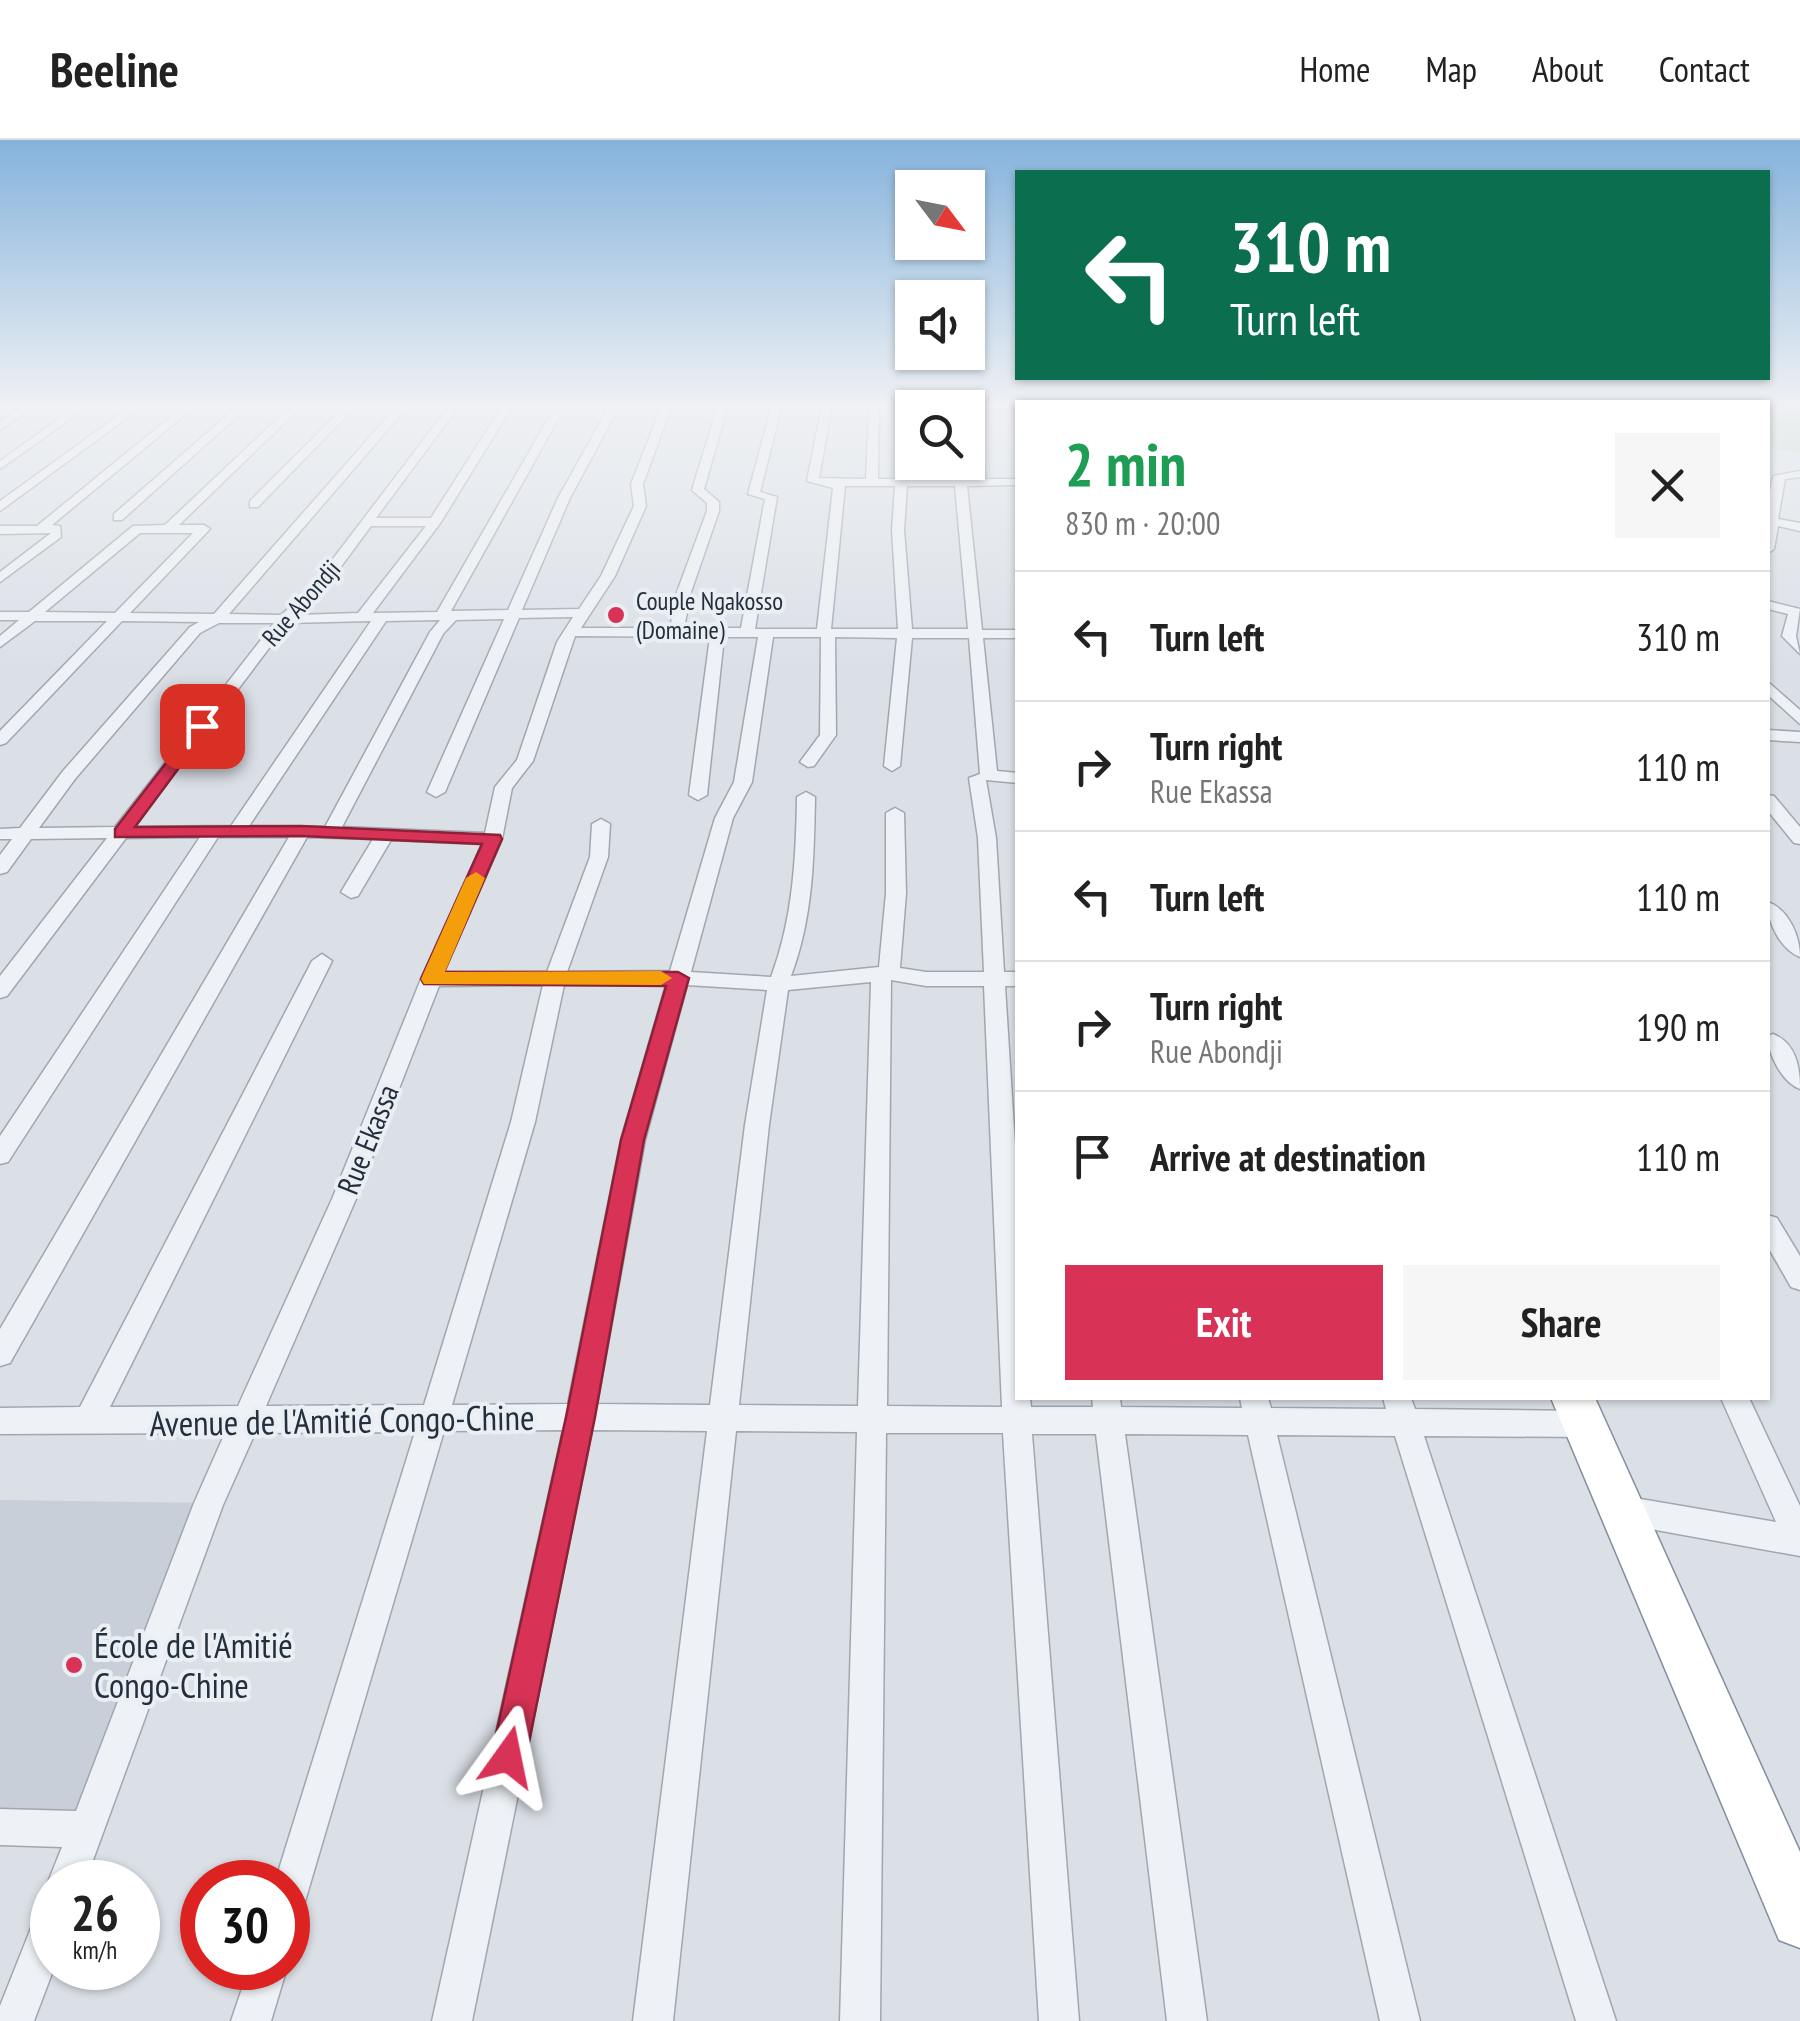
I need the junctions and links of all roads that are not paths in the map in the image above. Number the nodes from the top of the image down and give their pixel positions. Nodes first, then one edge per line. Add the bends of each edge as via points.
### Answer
1 (84, 493) edge
2 (145, 493) edge
3 (206, 493) edge
4 (265, 493) edge
5 (327, 493) edge
6 (388, 493) edge
7 (453, 493) edge
8 (510, 493) edge
9 (567, 493) edge
10 (638, 493) edge
11 (701, 493) edge
12 (754, 493) edge
13 (837, 493) edge
14 (900, 493) edge
15 (962, 493) edge
16 (1780, 493) edge
17 (254, 504) dead end
18 (118, 517) dead end
19 (1771, 521) edge
20 (366, 522) junction
21 (435, 522) junction
22 (1800, 526) edge
23 (42, 527) junction
24 (169, 528) junction
25 (0, 530) edge
26 (0, 578) edge
27 (1770, 605) edge
28 (1798, 612) edge
29 (122, 615) junction
30 (0, 616) edge
31 (31, 616) junction
32 (219, 616) junction
33 (373, 616) junction
34 (444, 616) junction
35 (513, 616) junction
36 (284, 619) junction
37 (575, 623) junction
38 (766, 632) junction
39 (826, 632) junction
40 (905, 632) junction
41 (972, 633) junction
42 (1015, 634) edge
43 (747, 635) junction
44 (676, 636) junction
45 (718, 636) junction
46 (0, 643) edge
47 (1800, 650) edge
48 (1770, 689) edge
49 (1800, 719) edge
50 (1770, 734) edge
51 (1800, 736) edge
52 (0, 740) edge
53 (808, 762) dead end
54 (892, 766) dead end
55 (977, 778) dead end
56 (1015, 778) edge
57 (436, 792) dead end
58 (698, 794) dead end
59 (806, 796) dead end
60 (1770, 802) edge
61 (895, 813) dead end
62 (601, 824) dead end
63 (214, 831) junction
64 (237, 831) junction
65 (301, 831) junction
66 (331, 832) junction
67 (121, 833) junction
68 (386, 833) junction
69 (0, 834) edge
70 (28, 834) junction
71 (493, 839) junction
72 (1800, 840) edge
73 (0, 868) edge
74 (351, 892) dead end
75 (1770, 911) edge
76 (1800, 950) edge
77 (322, 961) dead end
78 (885, 974) junction
79 (555, 977) junction
80 (678, 978) junction
81 (1007, 978) edge
82 (431, 979) junction
83 (778, 984) junction
84 (0, 991) edge
85 (1770, 1042) edge
86 (1800, 1045) edge
87 (1800, 1081) edge
88 (0, 1155) edge
89 (1770, 1228) edge
90 (1800, 1279) edge
91 (1015, 1332) edge
92 (0, 1354) edge
93 (1017, 1400) edge
94 (1736, 1400) edge
95 (1108, 1409) edge
96 (1257, 1410) edge
97 (1401, 1410) edge
98 (1579, 1411) edge
99 (580, 1417) junction
100 (725, 1418) junction
101 (869, 1419) junction
102 (245, 1420) junction
103 (1017, 1420) junction
104 (0, 1421) edge
105 (433, 1421) junction
106 (87, 1422) junction
107 (1624, 1511) junction
108 (1800, 1540) edge
109 (0, 1827) edge
110 (88, 1829) junction
111 (76, 1860) edge
112 (301, 1860) edge
113 (1800, 1919) edge
114 (30, 1978) edge
115 (261, 1990) edge
116 (14, 2021) edge
117 (252, 2021) edge
118 (452, 2021) edge
119 (653, 2021) edge
120 (860, 2021) edge
121 (1059, 2021) edge
122 (1187, 2021) edge
123 (1400, 2021) edge
124 (1596, 2021) edge

1 - 23 street
2 - 18 street
3 - 24 street
4 - 17 street
5 - 32 street
6 - 20 street, Rue Abondji
7 - 21 street
8 - 34 street
9 - 35 street
10 - 37 street, Rue Ekassa via 640,506 608,576
11 - 44 street via 714,511 692,565
12 - 43 street via 772,497
13 - 39 street
14 - 40 street
15 - 41 street
16 - 19 street
19 - 22 street
20 - 21 street
20 - 36 street, Rue Abondji via 312,596
21 - 33 street
23 - 25 street
23 - 26 street via 57,534
24 - 29 street via 204,529
24 - 31 street via 137,528
27 - 28 street
28 - 47 street via 1789,636
29 - 31 street
29 - 32 street
29 - 52 street
30 - 31 street
31 - 46 street
32 - 36 street
32 - 70 street via 195,630 69,775
33 - 34 street
33 - 36 street
33 - 64 street
34 - 35 street
34 - 66 street via 449,619
35 - 37 street
35 - 57 street
36 - 67 street, Rue Abondji
37 - 44 street
37 - 71 street, Rue Ekassa via 549,678 525,760 504,786
38 - 39 street
38 - 43 street
38 - 80 street via 743,782 724,818
39 - 40 street
39 - 53 street via 828,736
40 - 41 street
40 - 54 street
41 - 42 street
41 - 56 street via 988,776
43 - 45 street
44 - 45 street
45 - 58 street
48 - 49 street
50 - 51 street
55 - 81 street
59 - 83 street via 795,940
60 - 72 street
61 - 78 street via 896,893
62 - 79 street via 599,857
63 - 64 street
63 - 67 street
63 - 88 street
64 - 65 street
65 - 66 street
65 - 92 street
66 - 68 street
67 - 70 street
67 - 84 street, Rue Abondji
68 - 71 street
68 - 74 street
69 - 70 street
70 - 73 street
71 - 82 street, Rue Ekassa
75 - 76 street
77 - 106 street
78 - 81 street
78 - 83 street
78 - 101 street
79 - 80 street
79 - 82 street
79 - 105 street via 524,1122
80 - 83 street
80 - 99 street via 632,1140
81 - 91 street
82 - 102 street, Rue Ekassa via 344,1199
83 - 100 street
85 - 86 street
85 - 87 street
89 - 90 street
93 - 103 street
94 - 108 street
95 - 96 street, Avenue de l'Amitié Congo-Chine
95 - 103 street, Avenue de l'Amitié Congo-Chine
95 - 122 street
96 - 97 street, Avenue de l'Amitié Congo-Chine
96 - 123 street
97 - 98 street, Avenue de l'Amitié Congo-Chine
97 - 124 street
98 - 107 highway
99 - 100 street, Avenue de l'Amitié Congo-Chine
99 - 105 street, Avenue de l'Amitié Congo-Chine
99 - 118 street
100 - 101 street, Avenue de l'Amitié Congo-Chine
100 - 119 street
101 - 103 street, Avenue de l'Amitié Congo-Chine
101 - 120 street
102 - 105 street, Avenue de l'Amitié Congo-Chine
102 - 106 street, Avenue de l'Amitié Congo-Chine
102 - 110 street, Rue Ekassa
103 - 121 street
104 - 106 street, Avenue de l'Amitié Congo-Chine
105 - 112 street
107 - 108 street
107 - 113 highway
109 - 110 street
110 - 111 street, Rue Ekassa
114 - 116 street
115 - 117 street

